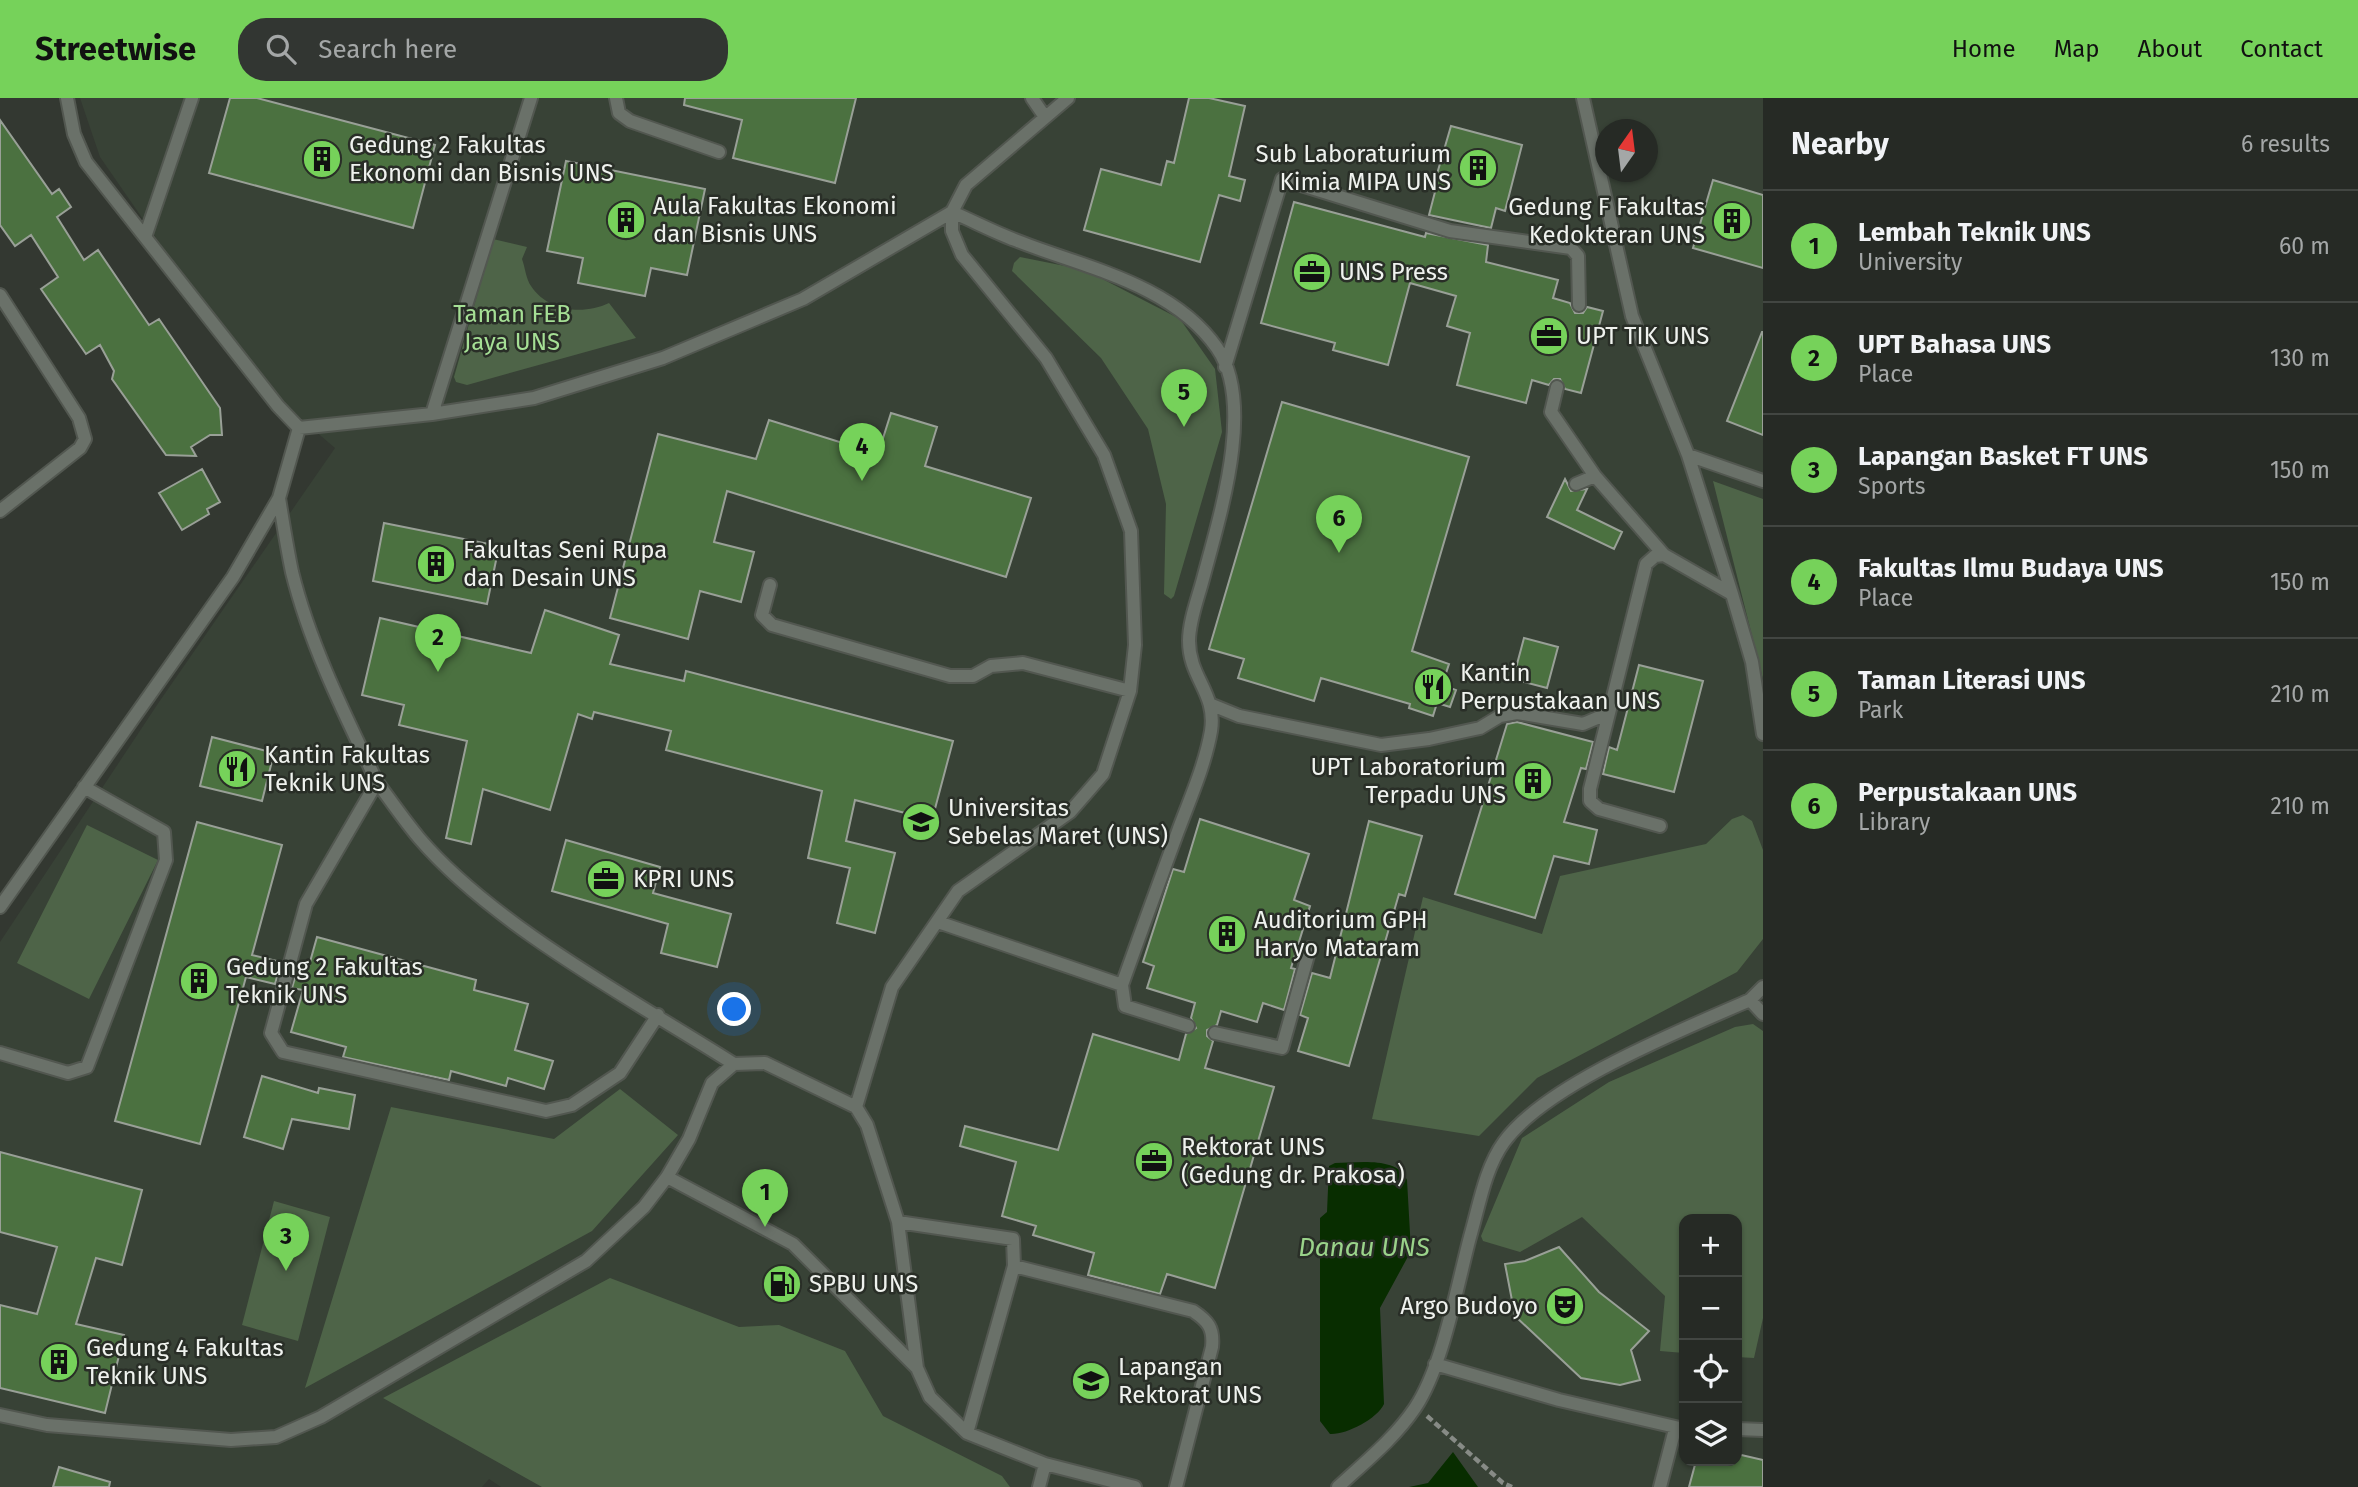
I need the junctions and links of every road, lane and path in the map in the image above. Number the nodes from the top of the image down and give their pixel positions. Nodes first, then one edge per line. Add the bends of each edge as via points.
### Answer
1 (67, 98) edge
2 (192, 98) edge
3 (531, 98) edge
4 (616, 98) edge
5 (1032, 98) edge
6 (1068, 98) edge
7 (1583, 98) edge
8 (1045, 117) junction
9 (719, 152) dead end
10 (952, 212) junction
11 (145, 237) junction
12 (0, 295) edge
13 (1579, 305) dead end
14 (1225, 367) junction
15 (1557, 387) dead end
16 (432, 414) junction
17 (299, 428) junction
18 (1688, 455) junction
19 (1595, 476) junction
20 (1763, 481) edge
21 (1576, 484) dead end
22 (279, 498) junction
23 (0, 512) edge
24 (1664, 555) junction
25 (770, 585) dead end
26 (1732, 594) junction
27 (1130, 691) junction
28 (1212, 705) junction
29 (1609, 713) junction
30 (1763, 734) edge
31 (377, 782) junction
32 (84, 787) junction
33 (1660, 826) dead end
34 (0, 907) edge
35 (938, 922) junction
36 (1310, 948) dead end
37 (1122, 985) junction
38 (1763, 987) edge
39 (1749, 1000) junction
40 (1763, 1014) edge
41 (657, 1015) junction
42 (1188, 1026) dead end
43 (1215, 1033) dead end
44 (0, 1053) edge
45 (734, 1064) junction
46 (856, 1107) junction
47 (667, 1177) junction
48 (898, 1222) junction
49 (1014, 1265) junction
50 (1435, 1364) junction
51 (917, 1368) junction
52 (1416, 1406) junction
53 (0, 1415) edge
54 (1679, 1429) edge
55 (1742, 1429) edge
56 (1763, 1430) edge
57 (1679, 1432) edge
58 (967, 1433) junction
59 (1045, 1464) junction
60 (1086, 1481) edge
61 (1039, 1487) edge
62 (1135, 1487) edge
63 (1176, 1487) edge
64 (1338, 1487) edge
65 (1512, 1487) edge
66 (1660, 1487) edge

1 - 11 lane via 74,134 86,162
2 - 11 lane
3 - 16 lane
4 - 9 lane via 620,113 630,121
5 - 8 lane
6 - 8 lane
7 - 18 lane via 1632,316
8 - 10 lane via 966,185
10 - 14 lane via 1015,240 1093,266 1163,301 1200,327
10 - 16 lane via 803,299 663,358 534,398
10 - 27 lane via 952,232 962,255 1046,358 1104,455 1131,531 1135,645
11 - 17 lane
12 - 23 lane via 79,418 85,439 80,448
13 - 14 lane via 1578,256 1571,248 1450,231 1282,179
14 - 28 lane via 1232,388 1233,426 1226,495 1189,640 1194,672
15 - 19 lane via 1551,412
16 - 17 lane
17 - 22 lane
18 - 20 lane
18 - 26 lane
19 - 21 lane
19 - 24 lane
22 - 31 lane via 293,574 317,646
22 - 32 lane via 233,576
24 - 26 lane
24 - 29 lane via 1646,564
25 - 27 lane via 762,615 772,625 950,676 973,676 991,666 1023,663
26 - 30 lane via 1752,662
27 - 35 lane via 1103,774 1070,812 958,891
28 - 29 lane via 1239,716 1381,745 1480,728 1500,716 1517,713 1583,724
28 - 37 lane via 1211,730 1199,773
29 - 33 lane via 1590,801 1598,809
31 - 41 lane via 420,839 476,892 549,946
31 - 41 lane via 306,904 271,1033 283,1052 546,1111 572,1105 620,1073
32 - 34 lane
32 - 44 lane via 164,831 166,860 86,1067 68,1073
35 - 37 lane
35 - 46 lane via 892,987
36 - 43 lane via 1282,1048
37 - 42 lane via 1125,1006
38 - 39 lane
39 - 40 lane
39 - 50 lane via 1562,1091 1503,1143 1485,1182
41 - 45 lane
45 - 46 lane via 765,1063
45 - 47 lane via 712,1083
46 - 48 lane via 867,1125
47 - 51 lane via 793,1244
47 - 53 lane via 644,1207 586,1261 320,1417 276,1437 231,1440 116,1432
48 - 49 lane via 1009,1237 1014,1244
48 - 51 lane
49 - 58 lane
49 - 63 lane via 1193,1311 1209,1322 1212,1347
50 - 52 lane
50 - 54 lane
51 - 58 lane via 930,1397
52 - 64 lane via 1388,1442
52 - 65 path
55 - 56 lane
57 - 66 lane
58 - 59 lane
59 - 60 lane
59 - 61 lane
60 - 62 lane

